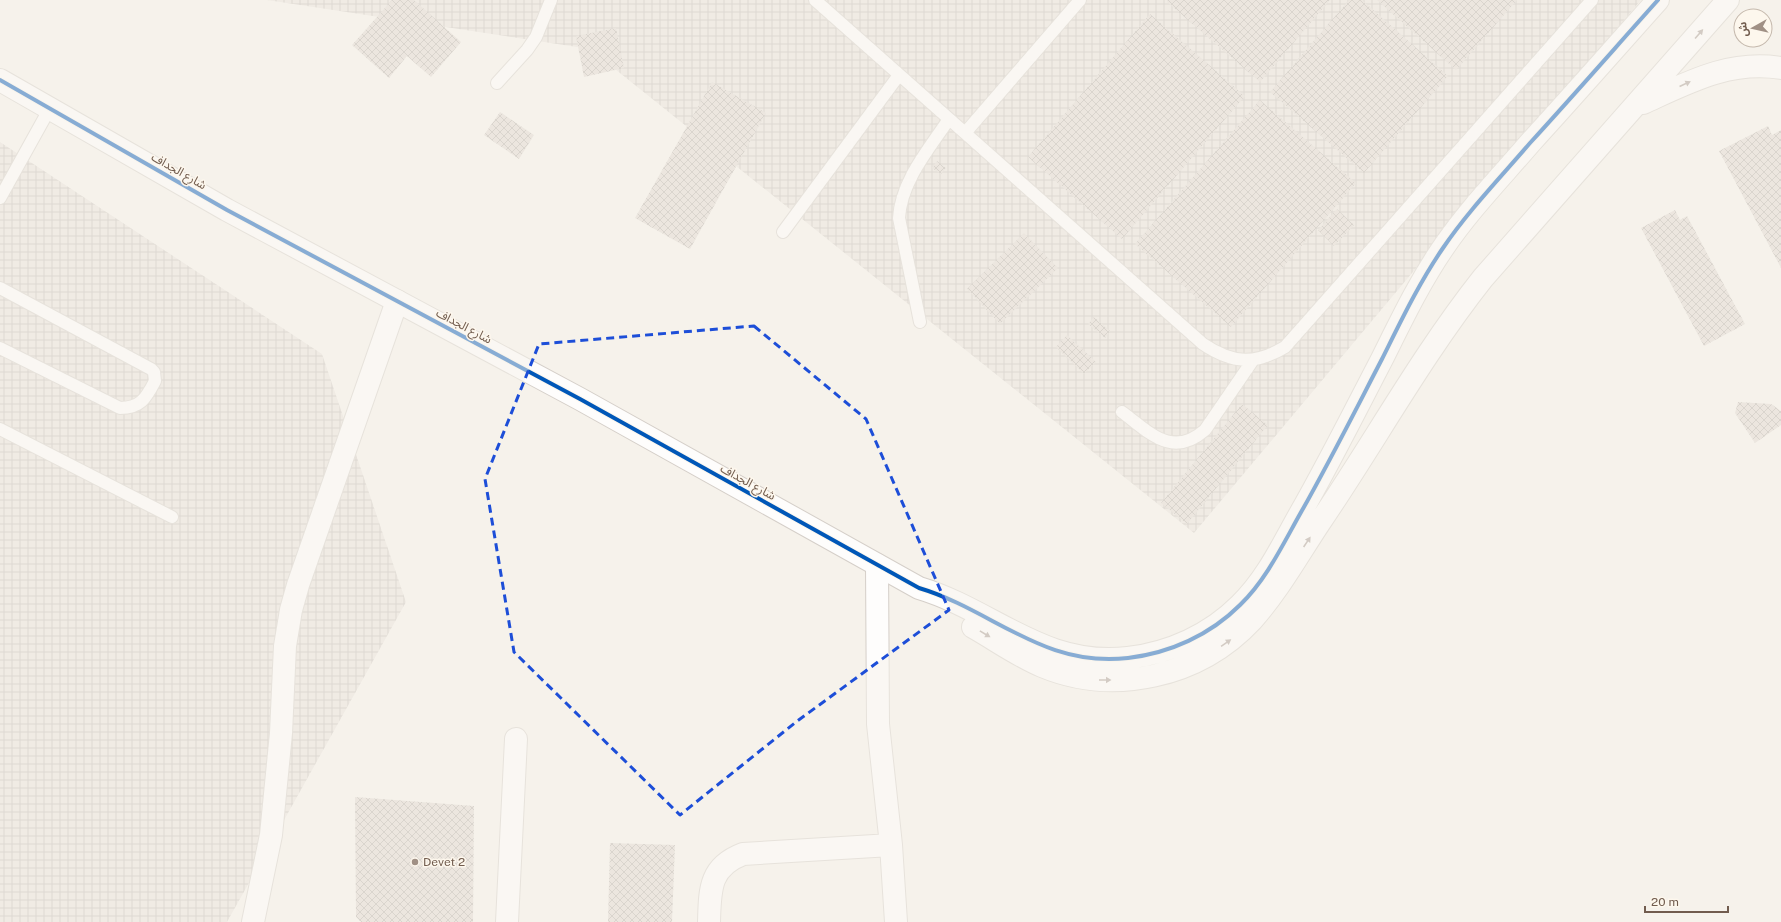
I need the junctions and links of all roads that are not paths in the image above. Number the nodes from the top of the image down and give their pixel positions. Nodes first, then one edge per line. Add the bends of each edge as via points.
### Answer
1 (551, 0) edge
2 (815, 0) edge
3 (1080, 0) edge
4 (1592, 0) edge
5 (1658, 0) edge
6 (1728, 0) edge
7 (1781, 68) edge
8 (899, 75) junction
9 (0, 80) edge
10 (497, 83) dead end
11 (1636, 106) junction
12 (50, 108) junction
13 (949, 119) junction
14 (965, 133) junction
15 (0, 198) edge
16 (783, 232) dead end
17 (0, 288) edge
18 (397, 301) junction
19 (920, 322) dead end
20 (0, 348) edge
21 (1252, 360) junction
22 (1122, 412) dead end
23 (0, 429) edge
24 (172, 517) dead end
25 (877, 566) junction
26 (919, 588) junction
27 (516, 739) dead end
28 (892, 845) junction
29 (254, 922) edge
30 (507, 922) edge
31 (709, 922) edge
32 (896, 922) edge

1 - 10 lane via 536,37
2 - 8 lane
3 - 14 lane
4 - 21 lane via 1285,347 1270,356
5 - 26 street via 1476,205 1446,243 1414,296 1331,458 1272,564 1258,586 1221,622 1176,647 1152,654 1100,659 1050,650 1026,640 947,597
11 -> 6 street
11 -> 7 street via 1695,79 1728,68
8 - 13 lane
8 - 16 lane
9 - 12 street, شارع الجداف
26 -> 11 street via 946,611 1017,653 1042,666 1070,675 1097,680 1126,680 1182,668 1208,656 1252,620 1270,597 1460,307 1487,273
12 - 15 lane
12 - 18 street, شارع الجداف via 227,210
13 - 14 lane
13 - 19 lane via 903,190 899,204 898,218
14 - 21 lane via 1203,344 1218,354 1235,360
17 - 20 lane via 151,369 155,381 142,402 135,406 120,408
18 - 25 street, شارع الجداف via 580,399
18 - 29 street via 291,610 284,653 277,784 271,835
21 - 22 lane via 1204,430 1196,437 1173,443 1162,441
23 - 24 lane
25 - 26 street, شارع الجداف
25 - 28 street via 878,724
27 - 30 street
28 - 31 street via 744,854 732,858 714,877
28 - 32 street

